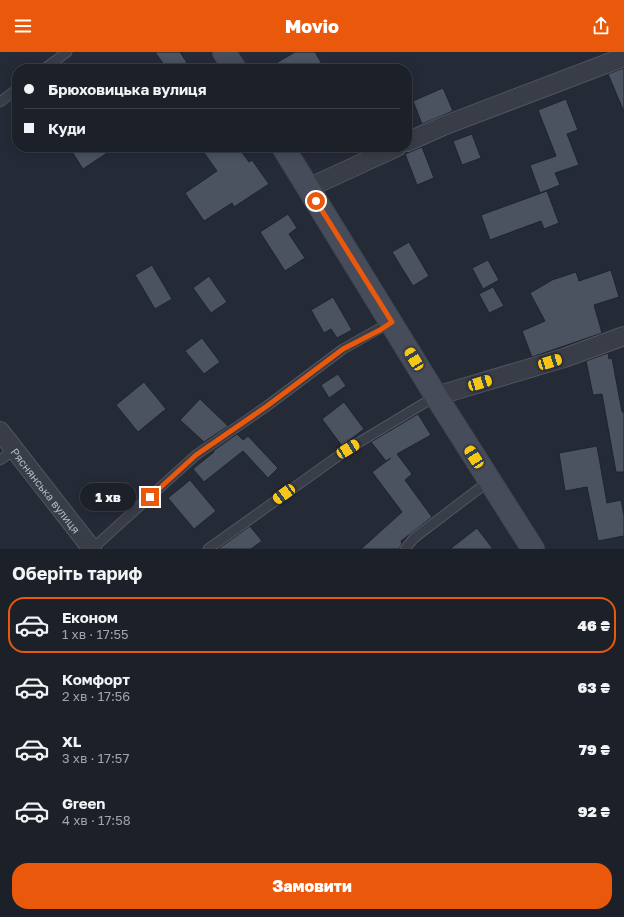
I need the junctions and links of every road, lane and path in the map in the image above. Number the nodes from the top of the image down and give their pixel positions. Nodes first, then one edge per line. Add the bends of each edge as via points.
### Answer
1 (67, 52) edge
2 (224, 52) edge
3 (624, 58) edge
4 (51, 64) edge
5 (232, 64) edge
6 (12, 93) edge
7 (0, 102) edge
8 (412, 140) edge
9 (286, 152) edge
10 (386, 152) edge
11 (308, 188) junction
12 (392, 322) junction
13 (624, 336) edge
14 (436, 396) junction
15 (0, 431) edge
16 (7, 455) edge
17 (490, 481) junction
18 (92, 549) edge
19 (208, 549) edge
20 (405, 549) edge
21 (533, 549) edge

1 - 4 lane
2 - 5 main road
3 - 8 street
6 - 7 lane
9 - 11 main road
10 - 11 street
11 - 12 main road
12 - 14 main road
12 - 18 lane via 343,349 196,455
13 - 14 street via 564,358
14 - 17 main road
14 - 19 lane via 348,449
15 - 16 street, Ряснянська вулиця
16 - 18 street, Ряснянська вулиця
17 - 20 lane via 414,538
17 - 21 main road

